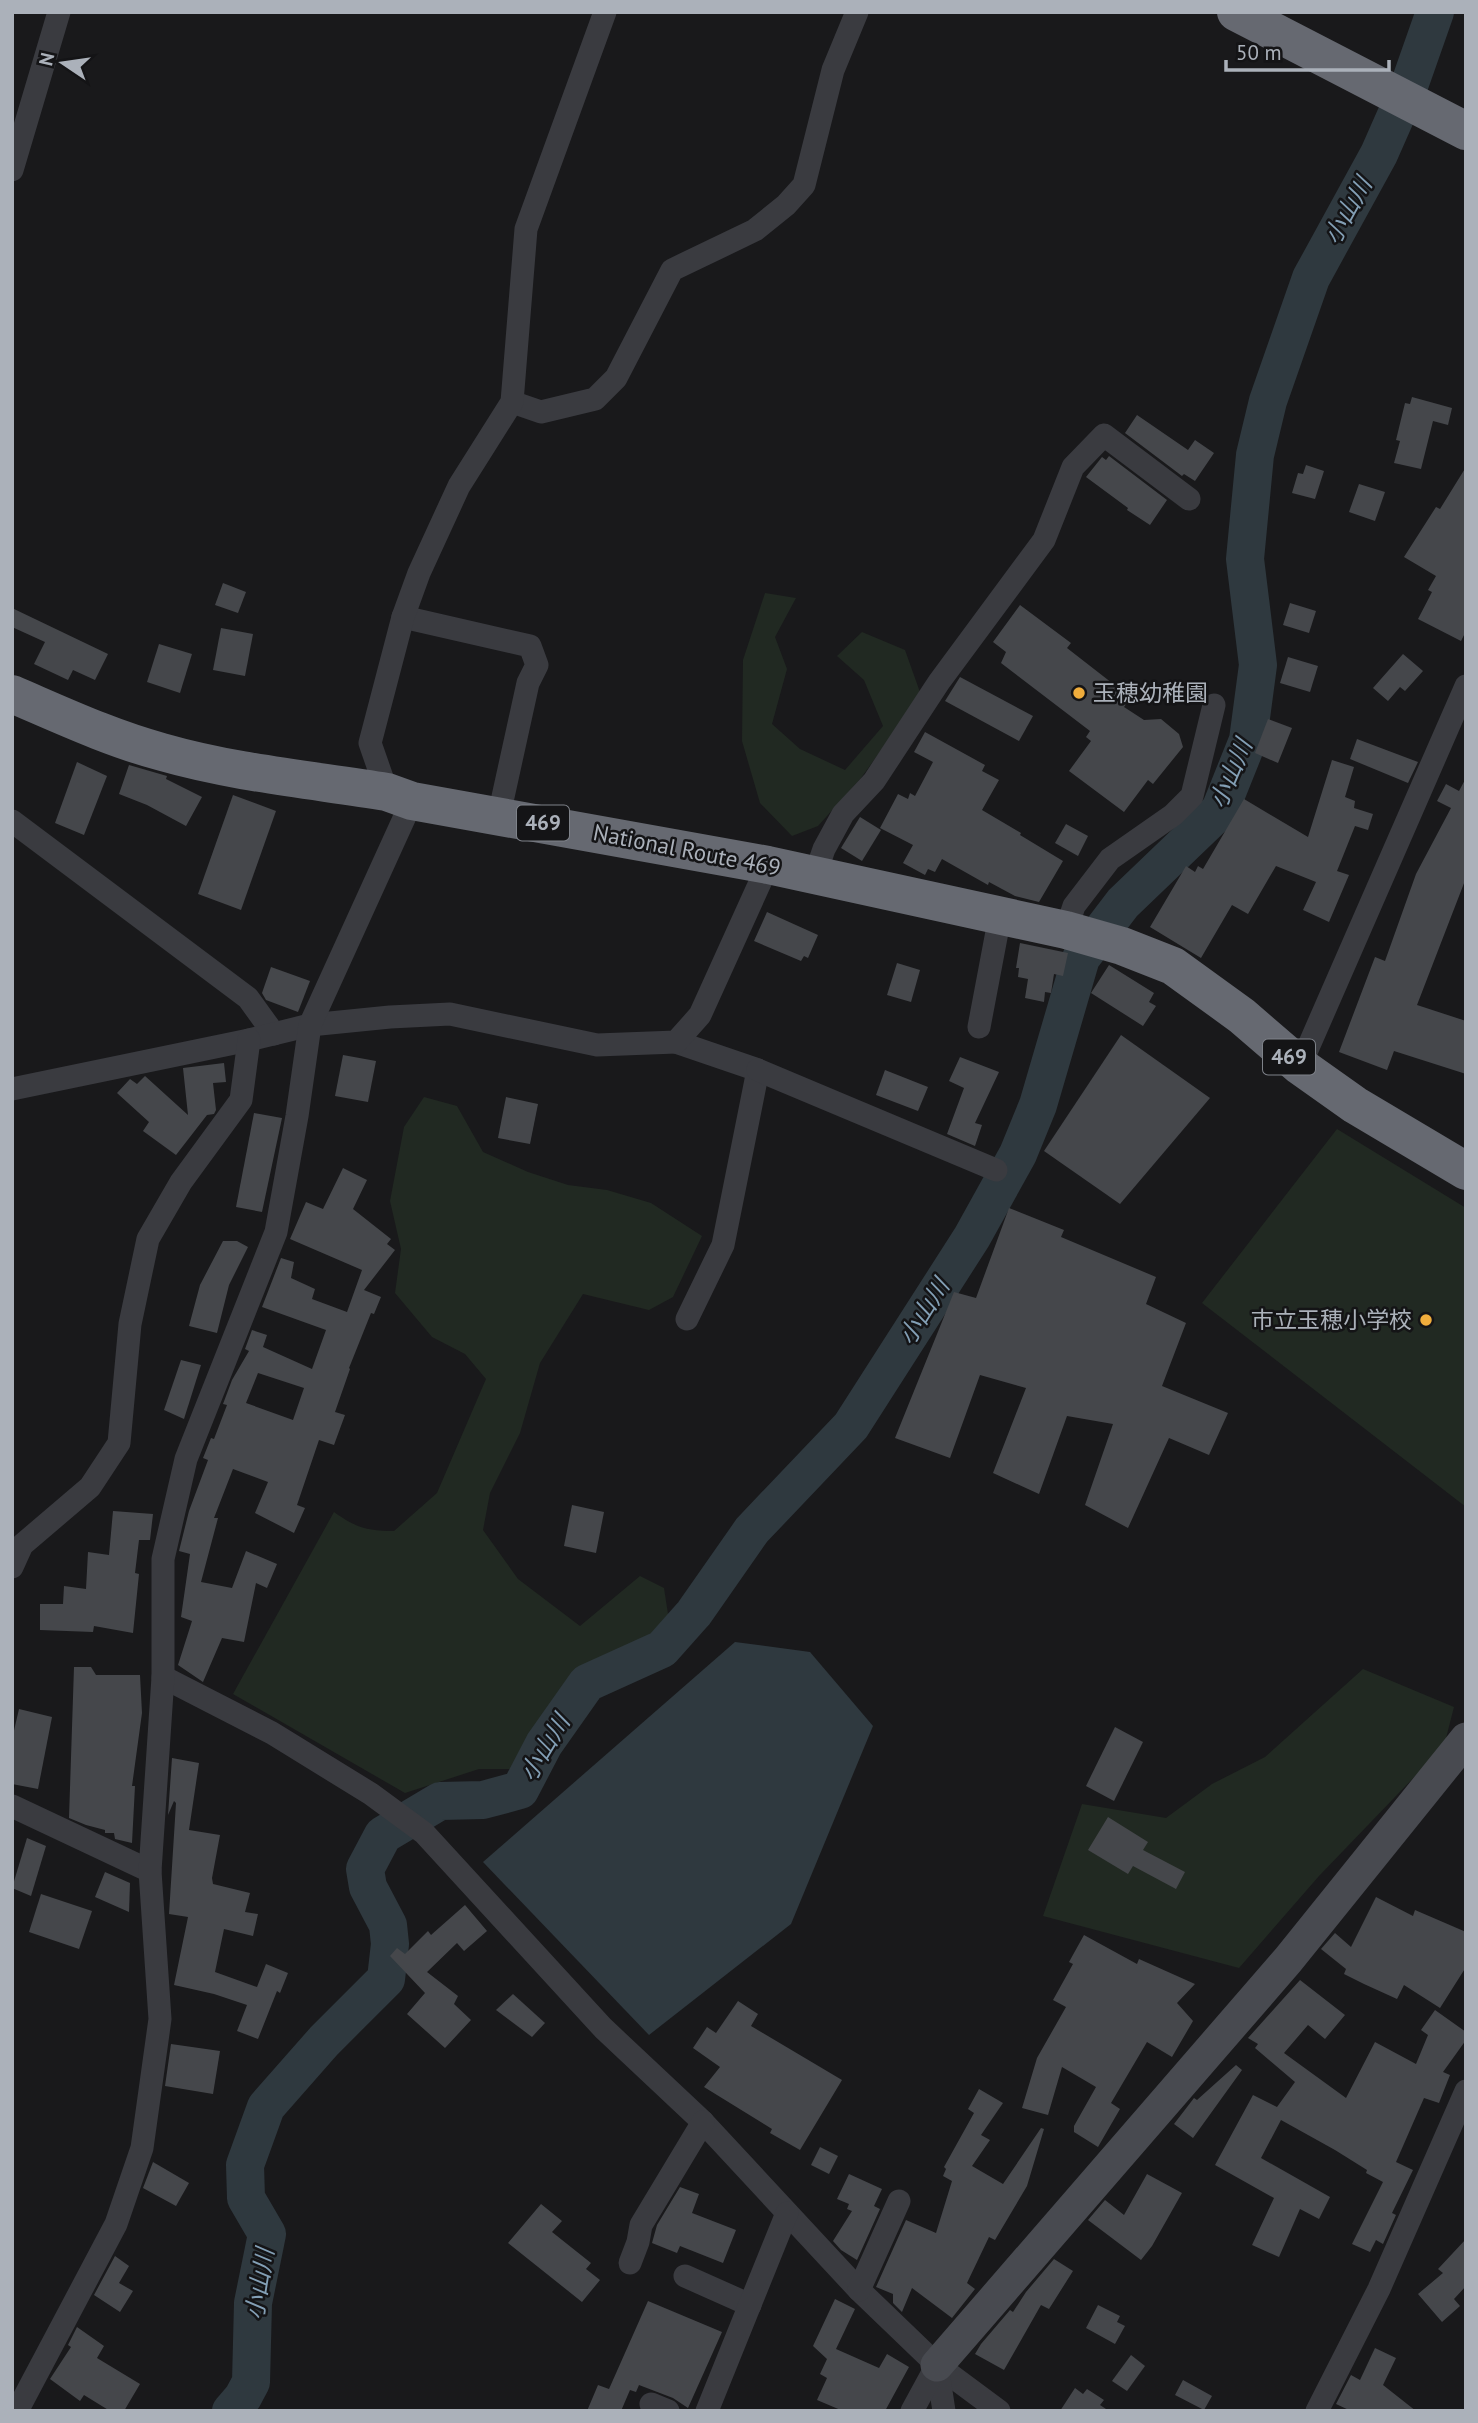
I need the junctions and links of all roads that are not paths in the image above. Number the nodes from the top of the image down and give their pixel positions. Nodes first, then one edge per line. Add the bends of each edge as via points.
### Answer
1 (59, 12) edge
2 (604, 12) edge
3 (857, 12) edge
4 (1236, 12) edge
5 (1280, 12) edge
6 (1381, 75) junction
7 (1420, 95) junction
8 (1466, 106) edge
9 (1466, 131) edge
10 (12, 170) edge
11 (512, 402) junction
12 (1189, 499) dead end
13 (403, 617) junction
14 (1466, 686) edge
15 (12, 694) edge
16 (1214, 705) dead end
17 (400, 796) junction
18 (499, 815) junction
19 (12, 821) edge
20 (768, 865) junction
21 (816, 875) junction
22 (1000, 916) junction
23 (1087, 936) junction
24 (310, 1024) junction
25 (979, 1027) dead end
26 (274, 1034) junction
27 (249, 1040) junction
28 (676, 1042) junction
29 (1300, 1066) junction
30 (758, 1070) junction
31 (12, 1089) edge
32 (996, 1170) dead end
33 (1466, 1171) edge
34 (687, 1318) dead end
35 (12, 1567) edge
36 (163, 1677) junction
37 (1466, 1739) edge
38 (12, 1806) edge
39 (150, 1871) junction
40 (1466, 2091) edge
41 (703, 2122) junction
42 (900, 2201) dead end
43 (787, 2213) junction
44 (630, 2263) dead end
45 (685, 2276) dead end
46 (859, 2290) junction
47 (750, 2305) junction
48 (937, 2365) junction
49 (17, 2411) edge
50 (707, 2411) edge
51 (912, 2411) edge
52 (944, 2411) edge
53 (999, 2411) edge
54 (1317, 2411) edge

1 - 10 street
2 - 11 street via 526,229
3 - 11 street via 833,70 804,185 755,230 672,270 616,378 594,399 541,412
4 - 6 highway
5 - 6 highway
6 - 7 highway
7 - 8 highway
7 - 9 highway
11 - 13 street via 459,486
12 - 21 street via 1104,435 1073,467 1044,540 939,682 874,781 843,814
13 - 17 street via 370,743
13 - 18 street via 530,646 537,665 528,683
14 - 29 street
15 - 17 highway, National Route 469 / 469 via 161,752
16 - 23 street via 1192,796 1110,859 1074,906
17 - 18 highway, National Route 469 / 469
17 - 24 street
18 - 20 highway, National Route 469 / 469
19 - 26 street via 248,998
20 - 21 highway, National Route 469 / 469
20 - 28 street via 700,1015
21 - 22 highway, National Route 469 / 469
22 - 23 highway, National Route 469 / 469
22 - 25 street
23 - 29 highway, 469 via 1173,966
24 - 26 street
24 - 28 street via 450,1014 597,1045
24 - 36 street via 275,1232 186,1459 163,1559
26 - 27 street
27 - 31 street
27 - 35 street via 241,1100 181,1182 148,1239 130,1324 119,1443 90,1487 22,1545
28 - 30 street
29 - 33 highway, 469 via 1355,1105
30 - 32 street
30 - 34 street via 723,1245
36 - 39 street
36 - 41 street via 272,1733 420,1830 603,2028
37 - 48 street via 1289,1960
38 - 39 street
39 - 49 street via 160,2018 142,2148 116,2224
40 - 54 street via 1379,2289
41 - 43 street
41 - 44 street via 641,2225
42 - 46 street
43 - 46 street
43 - 47 street
45 - 47 street
46 - 48 street
47 - 50 street
48 - 51 street
48 - 52 street
48 - 53 street

